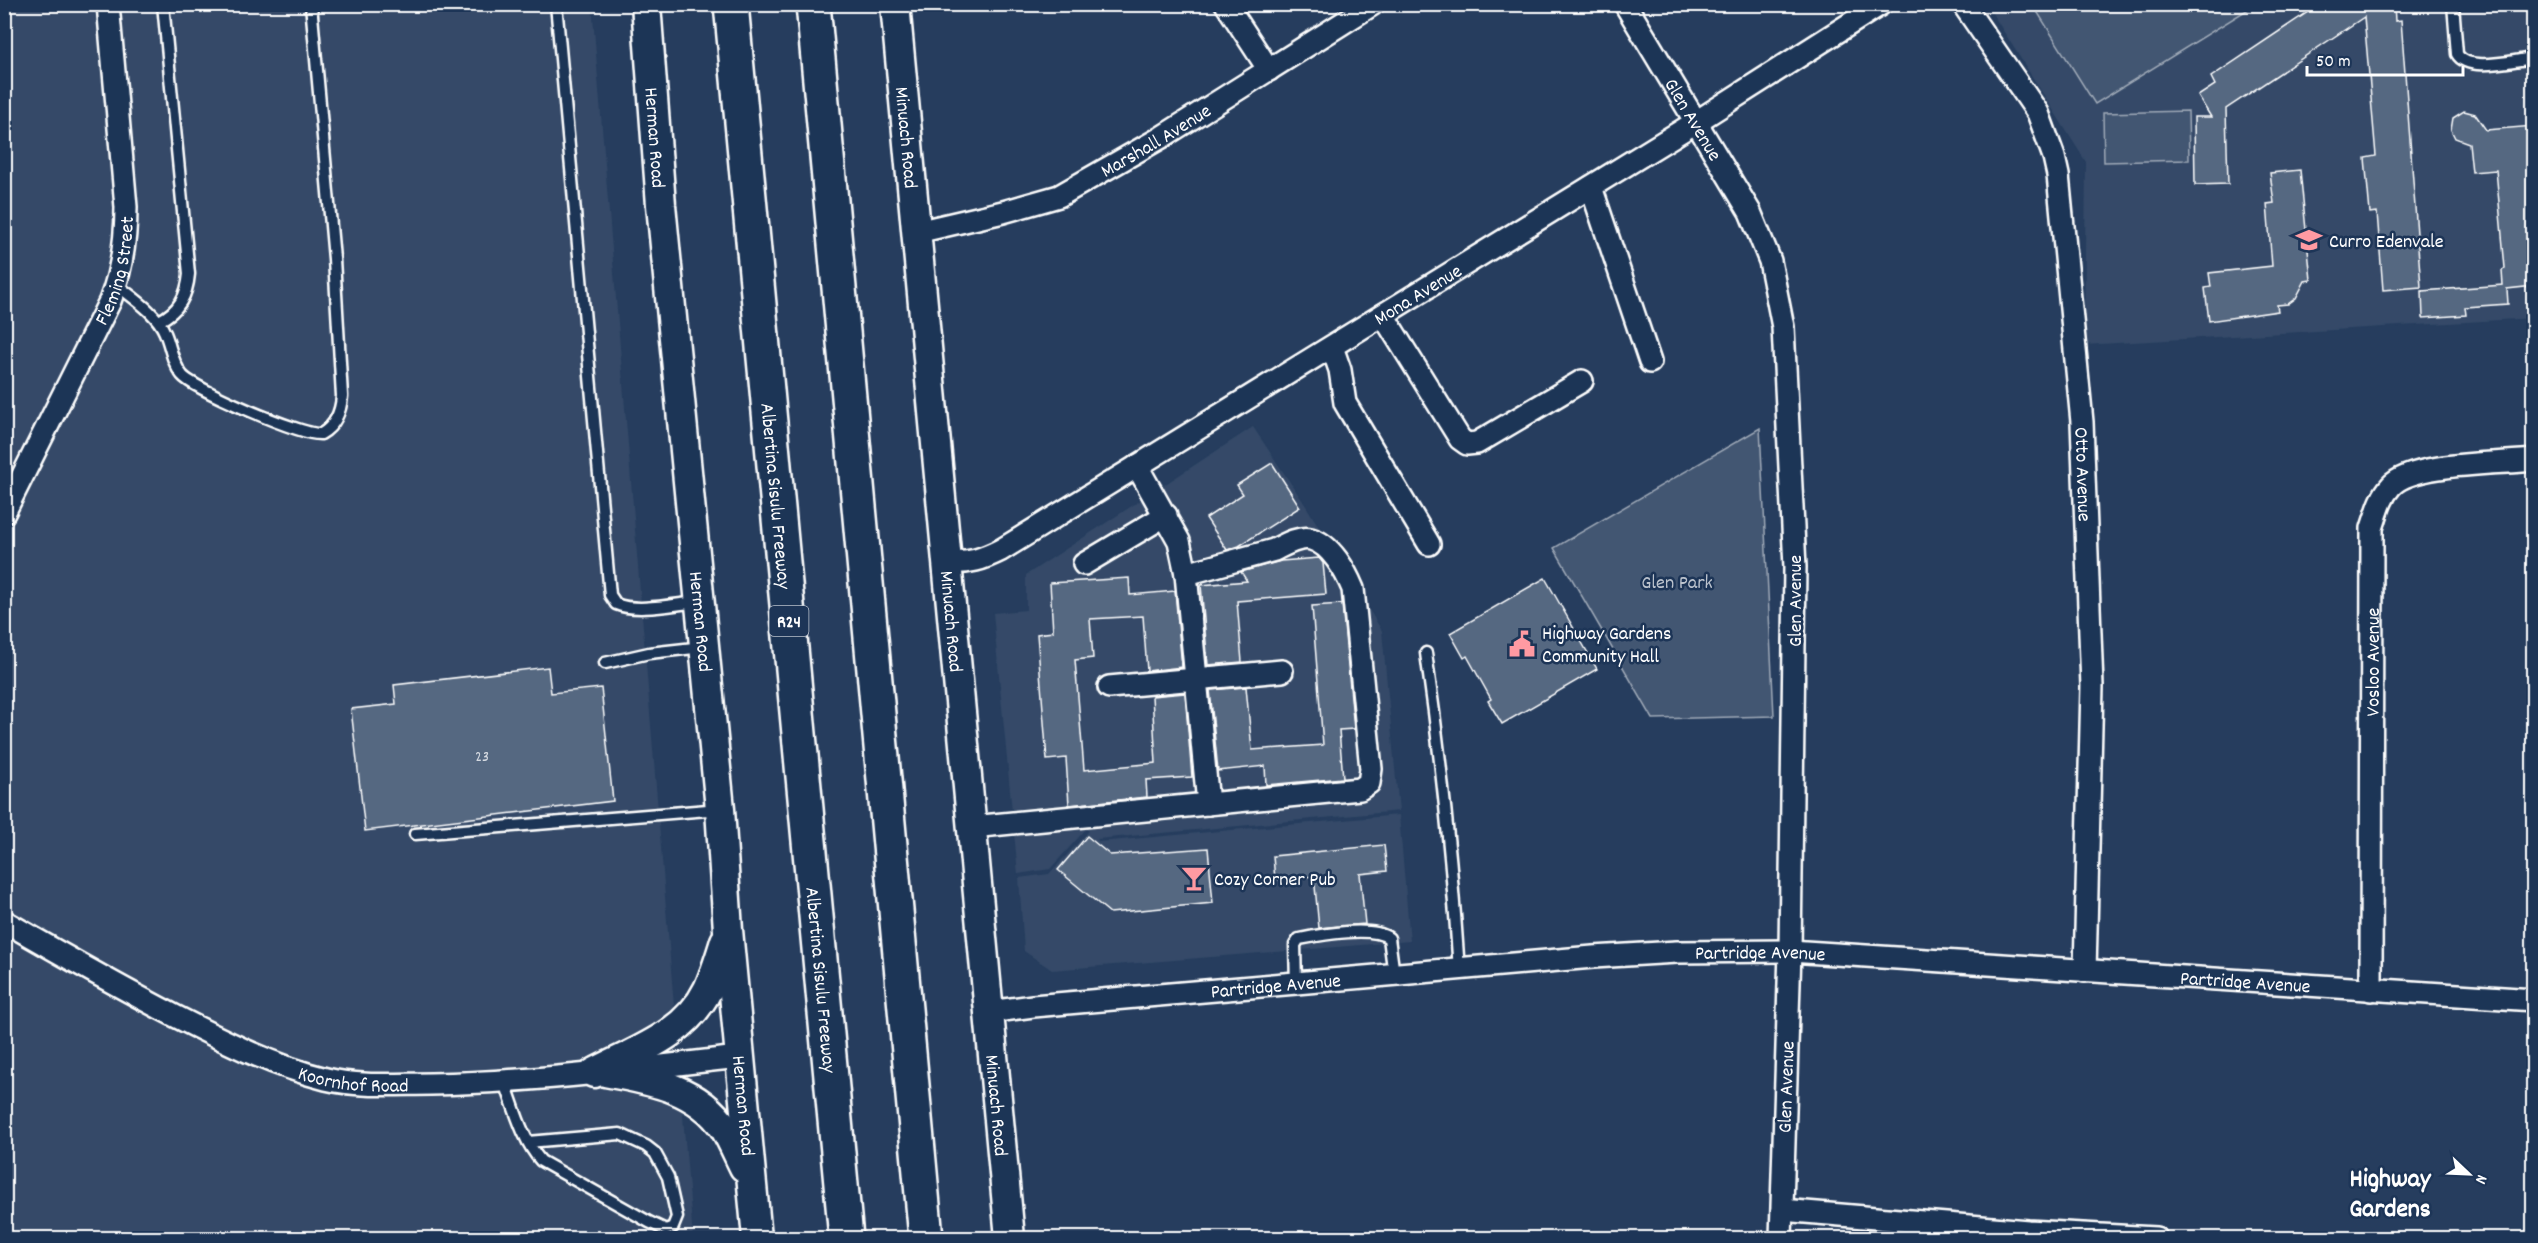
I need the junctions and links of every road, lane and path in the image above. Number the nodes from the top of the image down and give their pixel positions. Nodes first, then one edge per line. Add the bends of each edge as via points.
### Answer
1 (108, 4) edge
2 (163, 4) edge
3 (310, 4) edge
4 (556, 4) edge
5 (646, 4) edge
6 (731, 4) edge
7 (813, 4) edge
8 (896, 4) edge
9 (1226, 4) edge
10 (1373, 4) edge
11 (1625, 4) edge
12 (1881, 4) edge
13 (1964, 4) edge
14 (2453, 4) edge
15 (2534, 58) edge
16 (1269, 70) junction
17 (1696, 122) junction
18 (1591, 187) junction
19 (917, 232) junction
20 (117, 285) junction
21 (1383, 315) junction
22 (159, 321) junction
23 (1332, 347) junction
24 (1650, 362) dead end
25 (1582, 381) dead end
26 (2534, 460) edge
27 (1137, 466) junction
28 (4, 513) edge
29 (1166, 515) junction
30 (1429, 544) dead end
31 (948, 562) junction
32 (1084, 564) dead end
33 (1186, 574) junction
34 (698, 602) junction
35 (703, 647) junction
36 (1425, 653) dead end
37 (604, 663) dead end
38 (1282, 670) dead end
39 (1196, 680) junction
40 (1109, 687) dead end
41 (1208, 804) junction
42 (720, 809) junction
43 (972, 826) junction
44 (415, 834) dead end
45 (4, 921) edge
46 (728, 930) junction
47 (1790, 951) junction
48 (1459, 970) junction
49 (2085, 971) junction
50 (1394, 975) junction
51 (1296, 984) junction
52 (2371, 990) junction
53 (2534, 1000) edge
54 (989, 1012) junction
55 (739, 1057) junction
56 (599, 1072) junction
57 (504, 1080) junction
58 (528, 1142) junction
59 (752, 1183) junction
60 (1782, 1210) junction
61 (2028, 1235) edge
62 (757, 1239) edge
63 (846, 1239) edge
64 (926, 1239) edge
65 (1010, 1239) edge
66 (1781, 1239) edge
67 (2156, 1239) edge

1 - 20 street, Fleming Street via 126,207 126,239
2 - 22 lane via 189,274 180,305
3 - 22 lane via 334,259 342,396 336,418 321,434 305,432 188,381 177,368
4 - 34 lane via 610,595 621,606
5 - 34 main road, Herman Road
6 - 63 highway, Albertina Sisulu Freeway / R24
7 - 64 highway
8 - 19 main road, Minuach Road
9 - 16 street
10 - 16 street, Marshall Avenue
11 - 17 street, Glen Avenue
12 - 17 street, Mona Avenue
13 - 49 street, Otto Avenue via 2038,114 2058,175 2082,422 2092,686
14 - 15 lane via 2457,54 2466,63
16 - 19 street, Marshall Avenue via 1162,138 1059,196
17 - 18 street, Mona Avenue
17 - 47 street, Glen Avenue via 1754,221 1770,261 1784,327 1796,567
18 - 21 street, Mona Avenue
18 - 24 street
19 - 31 main road, Minuach Road
20 - 22 lane
20 - 28 street, Fleming Street
21 - 23 street, Mona Avenue
21 - 25 street via 1460,440 1467,444 1477,443
23 - 27 street, Mona Avenue
23 - 30 street via 1345,403
26 - 52 street, Vosloo Avenue via 2435,468 2405,475 2391,486 2378,508 2372,528
27 - 29 street
27 - 31 street, Mona Avenue via 988,556 965,564
29 - 32 street
29 - 33 street via 1179,541
31 - 43 main road, Minuach Road
33 - 39 street
33 - 41 street via 1305,539 1326,547 1353,589 1365,703 1371,775 1365,787
34 - 35 main road, Herman Road
35 - 37 lane
35 - 42 main road, Herman Road
36 - 48 lane via 1449,841
38 - 39 street
39 - 40 street
39 - 41 street
41 - 43 street
42 - 44 lane
42 - 46 main road, Herman Road
43 - 54 main road, Minuach Road
45 - 57 street, Koornhof Road via 200,1029 293,1070 329,1080 364,1083
46 - 55 main road, Herman Road
46 - 56 main road via 708,990 688,1018 659,1040
47 - 48 street, Partridge Avenue via 1677,952
47 - 49 street, Partridge Avenue
47 - 60 street, Glen Avenue
48 - 50 street, Partridge Avenue
49 - 52 street, Partridge Avenue
50 - 51 street, Partridge Avenue
50 - 51 lane via 1389,938 1362,932 1299,939 1295,945
51 - 54 street, Partridge Avenue
52 - 53 street, Partridge Avenue
54 - 65 main road, Minuach Road
55 - 56 street, Koornhof Road
55 - 59 main road, Herman Road
56 - 57 street, Koornhof Road
56 - 59 main road via 663,1084 700,1103 725,1130
57 - 58 lane
58 - 58 lane via 548,1167 649,1222 666,1230 674,1227 677,1217 668,1177 655,1153 639,1142 620,1134
59 - 62 main road, Herman Road
60 - 61 street
60 - 66 street, Glen Avenue
61 - 67 street

